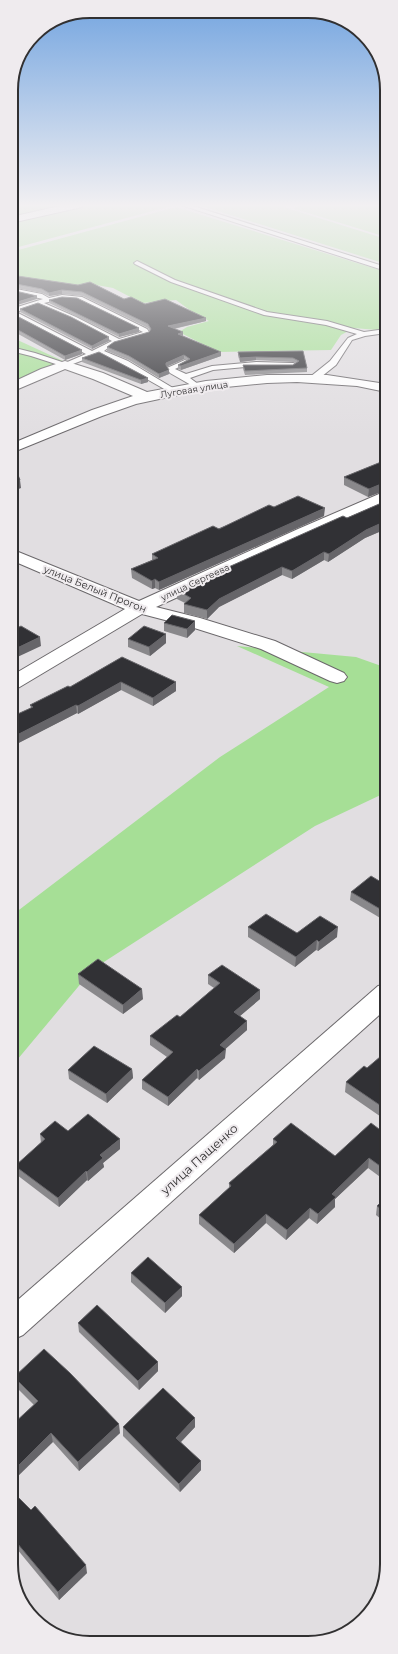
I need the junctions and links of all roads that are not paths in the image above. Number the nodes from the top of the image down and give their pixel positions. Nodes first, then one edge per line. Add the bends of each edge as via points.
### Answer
1 (176, 282) edge
2 (18, 291) edge
3 (47, 299) junction
4 (39, 303) junction
5 (18, 309) edge
6 (18, 315) edge
7 (380, 333) edge
8 (364, 334) junction
9 (118, 340) junction
10 (18, 351) edge
11 (99, 351) junction
12 (90, 353) junction
13 (185, 362) edge
14 (65, 365) junction
15 (293, 365) edge
16 (185, 377) junction
17 (313, 379) junction
18 (18, 385) edge
19 (198, 387) junction
20 (380, 387) edge
21 (169, 388) dead end
22 (147, 397) junction
23 (18, 446) edge
24 (380, 499) edge
25 (18, 557) edge
26 (139, 608) junction
27 (336, 677) dead end
28 (18, 680) edge
29 (380, 999) edge
30 (18, 1320) edge

1 - 8 lane via 266,314 327,323
2 - 3 lane
3 - 4 lane
3 - 9 lane via 80,298 147,333
4 - 5 lane
4 - 9 lane
6 - 12 lane
7 - 8 lane
8 - 17 lane via 350,339 333,362
9 - 11 lane
10 - 14 lane
11 - 12 lane
11 - 21 lane
12 - 14 lane
13 - 16 lane via 171,368
14 - 18 street
14 - 22 street
15 - 16 lane via 256,364 212,368
16 - 19 lane
17 - 19 street, Луговая улица via 266,378
17 - 20 street, Луговая улица
19 - 22 street, Луговая улица
22 - 23 street, Луговая улица via 109,409
24 - 26 street, улица Сергеева
25 - 26 street, улица Белый Прогон
26 - 27 street, улица Белый Прогон via 268,645
26 - 28 street, улица Сергеева
29 - 30 street, улица Пащенко

